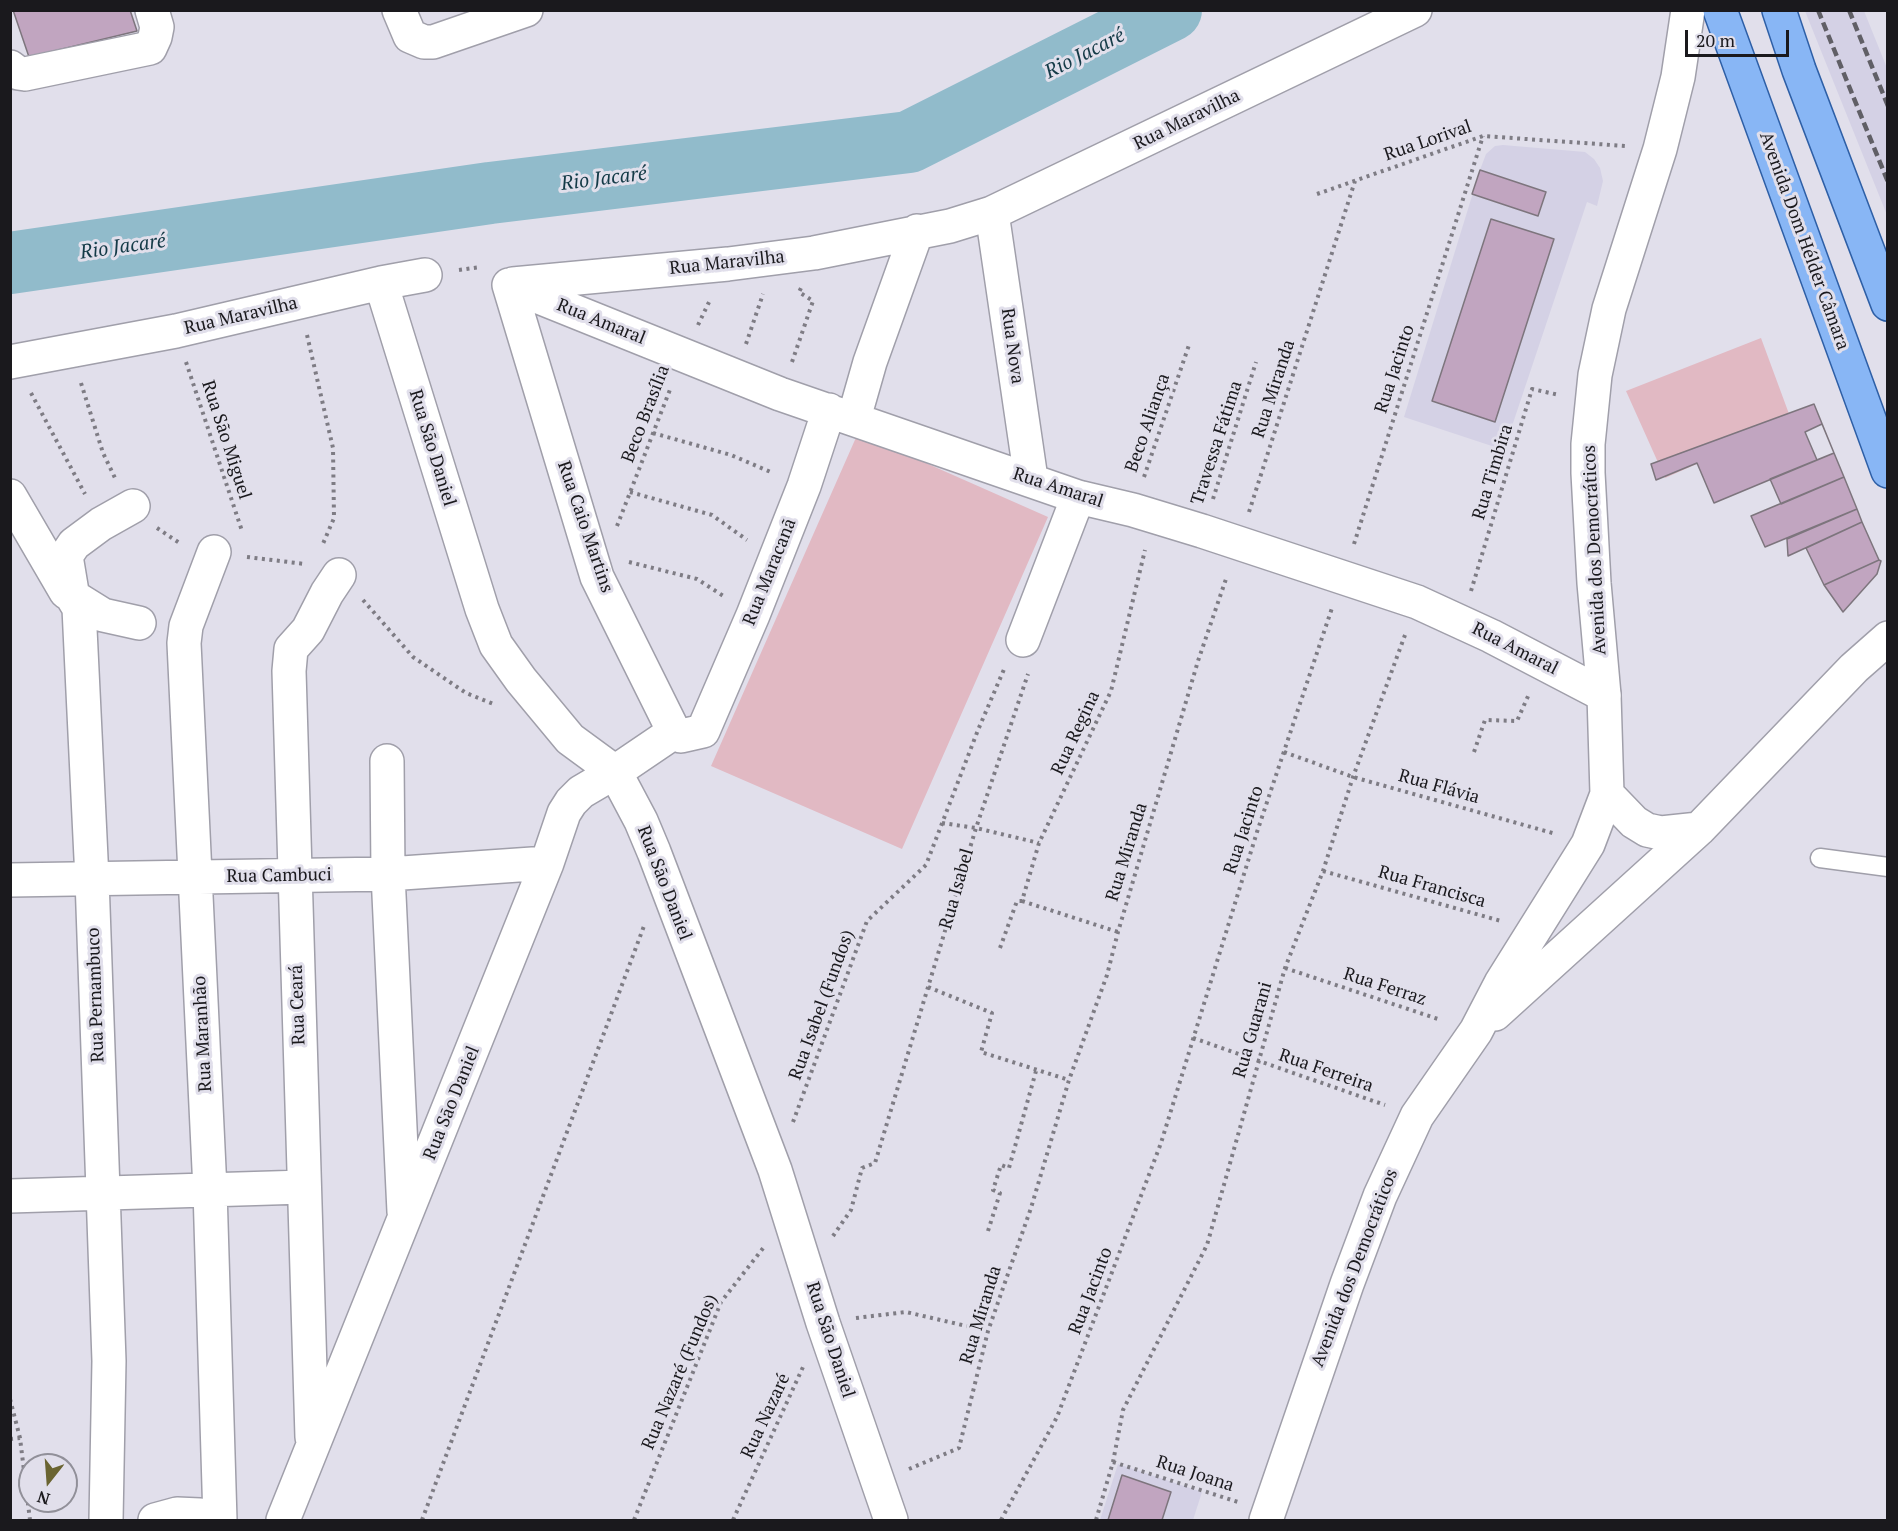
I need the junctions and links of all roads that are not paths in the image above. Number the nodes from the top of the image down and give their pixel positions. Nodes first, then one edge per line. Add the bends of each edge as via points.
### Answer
1 (399, 10) edge
2 (526, 10) edge
3 (1415, 10) edge
4 (1688, 10) edge
5 (1720, 10) edge
6 (1779, 10) edge
7 (1794, 10) edge
8 (155, 19) edge
9 (1790, 44) junction
10 (10, 67) edge
11 (992, 213) junction
12 (917, 231) junction
13 (425, 275) road end
14 (381, 283) junction
15 (509, 285) junction
16 (1887, 304) edge
17 (12, 362) edge
18 (842, 414) junction
19 (1887, 471) edge
20 (1031, 479) junction
21 (10, 496) edge
22 (1078, 496) junction
23 (134, 506) road end
24 (214, 552) dead end
25 (329, 565) road end
26 (74, 597) junction
27 (139, 623) dead end
28 (1887, 638) edge
29 (1023, 640) road end
30 (1604, 695) junction
31 (689, 731) junction
32 (387, 761) dead end
33 (615, 772) junction
34 (1607, 794) junction
35 (1699, 829) junction
36 (1820, 858) dead end
37 (547, 863) junction
38 (1887, 867) edge
39 (388, 874) junction
40 (294, 875) junction
41 (195, 877) junction
42 (92, 879) junction
43 (10, 880) edge
44 (1476, 1031) junction
45 (304, 1187) junction
46 (210, 1190) junction
47 (103, 1193) junction
48 (10, 1196) edge
49 (404, 1223) junction
50 (312, 1450) junction
51 (1267, 1516) edge
52 (106, 1521) edge
53 (155, 1521) edge
54 (214, 1521) edge
55 (220, 1521) edge
56 (283, 1521) edge
57 (891, 1521) edge

1 - 2 street via 410,36 424,42
3 - 11 street, Rua Maravilha
4 - 30 street, Avenida dos Democráticos via 1678,77 1660,149 1609,309 1595,375 1588,473
5 - 19 main road, Avenida Dom Hélder Câmara
6 - 9 main road
7 - 9 lane
8 - 10 street via 155,37 150,48 25,74
9 - 16 main road
11 - 12 street, Rua Maravilha
11 - 20 street, Rua Nova
12 - 15 street, Rua Maravilha via 814,253
12 - 18 street, Rua Maracanã via 870,362
13 - 14 street, Rua Maravilha
14 - 17 street, Rua Maravilha via 176,331
14 - 33 street, Rua São Daniel via 496,645 570,739
15 - 18 street, Rua Amaral via 780,394
15 - 31 street, Rua Caio Martins via 601,567
18 - 20 street, Rua Amaral
18 - 31 street, Rua Maracanã via 804,486 753,615
20 - 22 street, Rua Amaral
21 - 26 street via 66,592
22 - 29 street
22 - 30 street, Rua Amaral via 1202,531 1417,602
23 - 26 street, Rua Pernambuco via 101,524 74,544 66,556
24 - 41 street, Rua Maranhão via 186,626 184,643
25 - 40 street, Rua Ceará via 327,592 308,630 291,649
26 - 27 street via 103,615
26 - 42 street, Rua Pernambuco via 79,608
28 - 35 street, Avenida dos Democráticos
30 - 34 street, Avenida dos Democráticos
31 - 33 street, Rua Sāo Daniel
32 - 39 street
33 - 37 street, Rua Sāo Daniel via 571,802
33 - 57 street, Rua São Daniel via 641,821 775,1170
34 - 35 street via 1647,830 1661,833
34 - 44 street, Avenida dos Democráticos via 1588,844 1501,982
35 - 44 street, Avenida dos Democráticos
36 - 38 lane
37 - 39 street, Rua Cambuci
37 - 49 street, Rua Sāo Daniel
39 - 40 street, Rua Cambuci
39 - 49 street
40 - 41 street, Rua Cambuci
40 - 45 street, Rua Ceará
41 - 42 street, Rua Cambuci
41 - 46 street, Rua Maranhão
42 - 43 street, Rua Cambuci
42 - 47 street, Rua Pernambuco
44 - 51 street, Avenida dos Democráticos via 1418,1116 1380,1196
45 - 46 street
45 - 50 street, Rua Ceará
46 - 47 street
46 - 55 street, Rua Maranhão
47 - 48 street
47 - 52 street, Rua Pernambuco via 109,1361
49 - 50 street, Rua Sāo Daniel
50 - 56 street, Rua Sāo Daniel
53 - 54 street via 177,1514 200,1515

